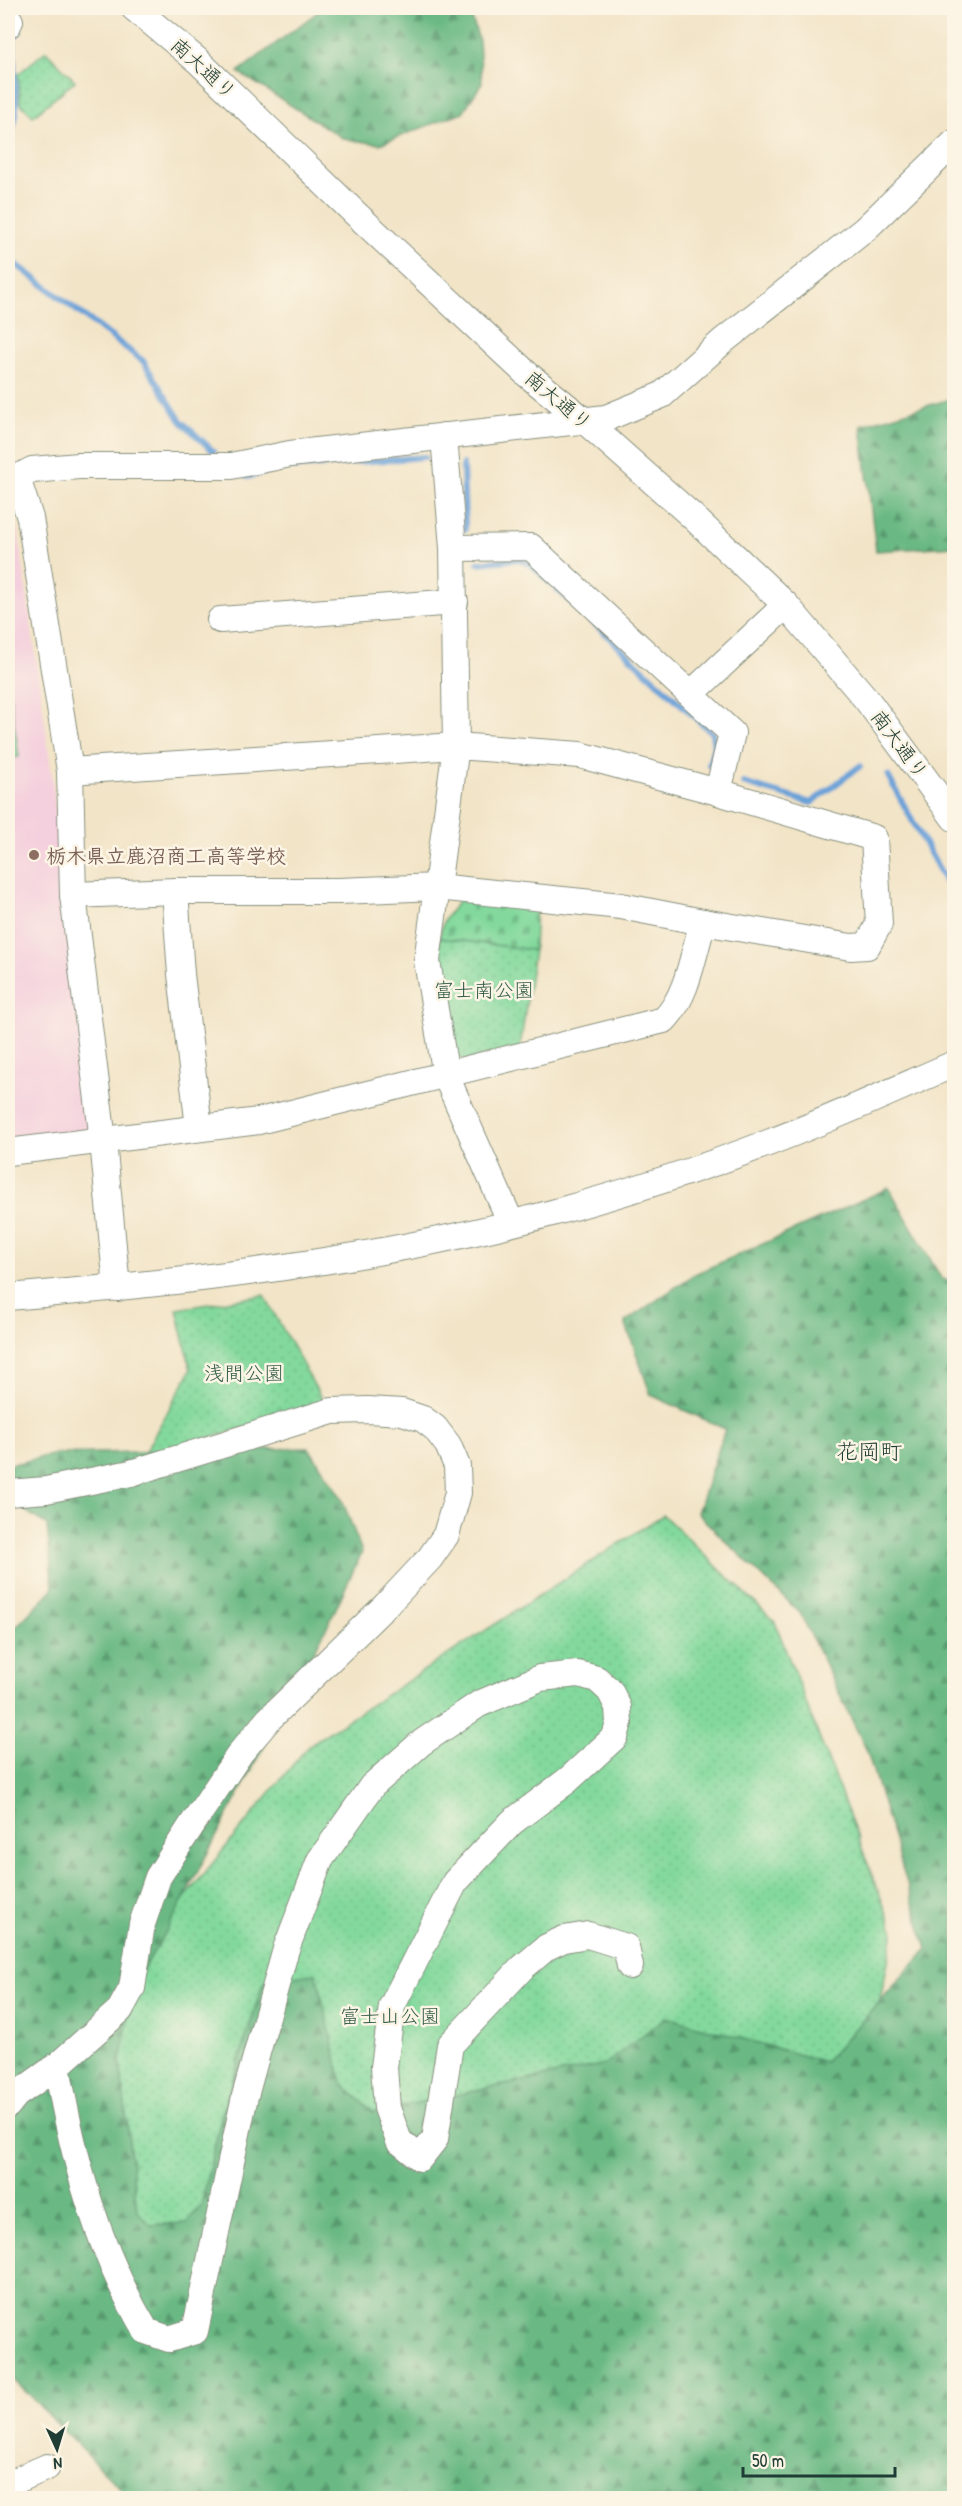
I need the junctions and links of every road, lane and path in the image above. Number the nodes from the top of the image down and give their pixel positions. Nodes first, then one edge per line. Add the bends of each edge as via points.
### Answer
1 (134, 8) edge
2 (8, 18) edge
3 (8, 25) edge
4 (954, 143) edge
5 (586, 422) junction
6 (444, 436) junction
7 (12, 479) edge
8 (453, 548) junction
9 (455, 602) junction
10 (786, 605) junction
11 (219, 620) dead end
12 (692, 693) junction
13 (456, 746) junction
14 (70, 771) junction
15 (718, 792) junction
16 (954, 819) edge
17 (437, 887) junction
18 (175, 891) junction
19 (73, 895) junction
20 (703, 922) junction
21 (954, 1064) edge
22 (446, 1076) junction
23 (199, 1128) junction
24 (103, 1141) junction
25 (8, 1152) edge
26 (511, 1223) junction
27 (117, 1288) junction
28 (8, 1297) edge
29 (8, 1493) edge
30 (630, 1966) dead end
31 (57, 2066) junction
32 (8, 2106) edge
33 (47, 2467) dead end
34 (8, 2484) edge

1 - 5 street, 南大通り via 198,61 528,375
2 - 3 street
4 - 5 street via 864,230 723,341 662,395
5 - 6 street
5 - 10 street, 南大通り
6 - 7 street via 290,454 231,466 79,466 32,470
6 - 8 street
7 - 14 street via 30,518
8 - 9 street
8 - 12 street via 531,547
9 - 11 street
9 - 13 street
10 - 12 street
10 - 16 street, 南大通り via 867,700
12 - 15 street via 732,733
13 - 14 street
13 - 15 street via 579,755
13 - 17 street
14 - 19 street
15 - 20 street via 874,838 879,924 867,945 851,947
17 - 18 street
17 - 20 street via 621,906
17 - 22 street via 427,961
18 - 19 street
18 - 23 street
19 - 24 street
20 - 22 street via 682,990 664,1020
21 - 26 street via 768,1143 622,1192
22 - 23 street via 259,1121
22 - 26 street
23 - 24 street
24 - 25 street
24 - 27 street
26 - 27 street via 387,1251
27 - 28 street
29 - 31 street via 46,1490 131,1473 332,1411 402,1413 423,1419 448,1445 457,1466 458,1493 446,1535 387,1604 302,1685 241,1752 158,1877 142,1924 132,1988 120,2010
30 - 31 street via 626,1947 588,1935 547,1947 450,2045 435,2139 420,2158 399,2141 387,2108 384,2067 392,2006 419,1949 455,1882 512,1822 568,1780 615,1737 618,1707 610,1691 597,1679 578,1674 540,1678 479,1704 421,1743 372,1786 320,1860 286,1948 245,2096 195,2331 169,2339 146,2331 124,2296 85,2188
31 - 32 street via 16,2095
33 - 34 street

